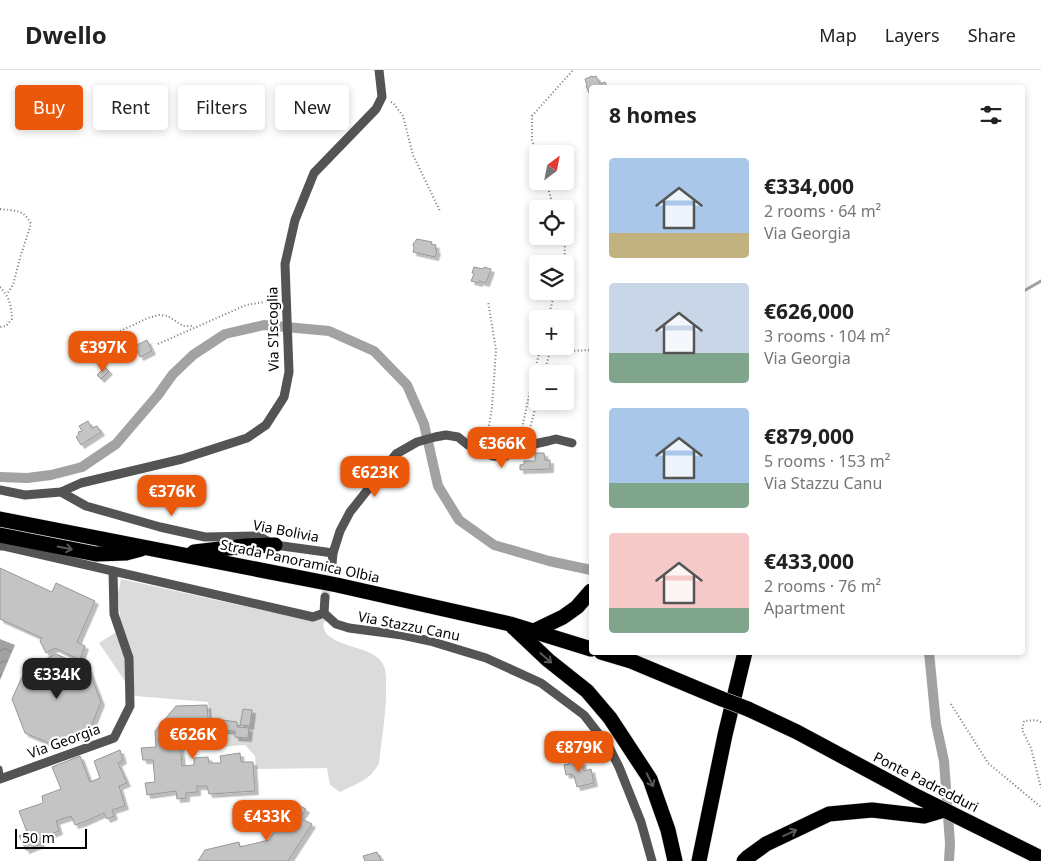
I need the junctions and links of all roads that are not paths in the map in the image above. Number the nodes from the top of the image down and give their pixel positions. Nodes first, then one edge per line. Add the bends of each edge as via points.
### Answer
1 (379, 70) edge
2 (572, 443) dead end
3 (0, 490) edge
4 (61, 492) junction
5 (0, 518) edge
6 (0, 535) edge
7 (275, 545) junction
8 (0, 546) edge
9 (148, 547) junction
10 (332, 553) junction
11 (181, 554) junction
12 (332, 564) tunnel mouth
13 (113, 571) junction
14 (589, 593) edge
15 (325, 597) tunnel mouth
16 (324, 613) junction
17 (510, 624) junction
18 (534, 631) junction
19 (589, 648) edge
20 (744, 655) edge
21 (627, 657) edge
22 (0, 768) edge
23 (1, 778) edge
24 (944, 810) junction
25 (1041, 858) edge
26 (746, 859) edge
27 (652, 861) edge
28 (675, 861) edge
29 (698, 861) edge

1 - 4 street, Via S'Iscoglia via 382,97 376,109 314,173 295,220 285,264 289,372 284,397 266,425 247,438 182,459 81,483
2 - 10 street via 556,439 521,448 504,457 484,453 458,437 446,435 417,442 396,454 350,512
3 - 4 street, Via S'Iscoglia via 25,495
4 - 7 street, Via Bolivia via 86,506 169,529 205,537 258,536
5 - 9 highway, Strada Panoramica Olbia
6 -> 9 highway via 96,554 126,553
7 - 10 street, Via Bolivia
7 - 11 highway
8 - 13 street
9 - 11 highway, Strada Panoramica Olbia
10 - 12 street
11 - 17 highway, Strada Panoramica Olbia
13 - 16 street via 313,616
13 - 23 street, Via Georgia via 114,614 129,658 130,706 114,738
14 - 18 highway via 563,617
15 - 16 street
16 - 27 street, Via Stazzu Canu via 336,624 349,628 430,641 486,658 541,683 584,714 609,747 619,767 641,822
17 - 18 highway, Strada Panoramica Olbia
17 -> 28 highway via 587,691 610,718 650,779
18 - 19 highway, Strada Panoramica Olbia
20 - 29 highway
21 - 24 highway, Ponte Padredduri, bridge via 797,732
22 - 23 lane
24 - 25 highway, Ponte Padredduri
26 -> 24 highway via 766,844 829,814 872,810 924,816

